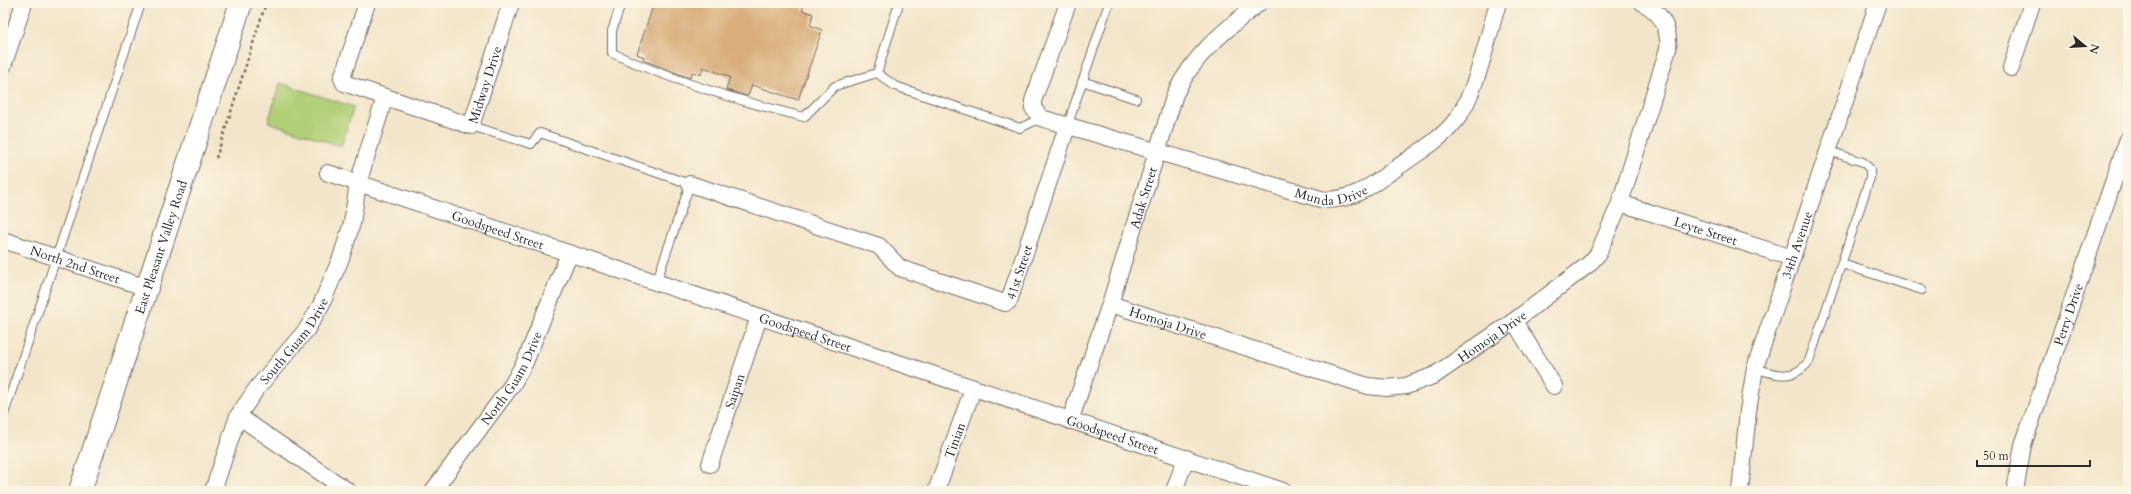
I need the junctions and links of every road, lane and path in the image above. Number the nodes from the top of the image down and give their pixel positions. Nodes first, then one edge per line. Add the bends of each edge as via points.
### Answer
1 (24, 3) edge
2 (140, 3) edge
3 (242, 3) edge
4 (266, 3) edge
5 (366, 3) edge
6 (511, 3) edge
7 (621, 3) edge
8 (899, 3) edge
9 (1109, 3) edge
10 (1259, 3) edge
11 (1498, 3) edge
12 (1643, 3) edge
13 (1878, 3) edge
14 (2032, 3) edge
15 (1065, 4) edge
16 (3, 66) edge
17 (2011, 68) dead end
18 (877, 73) junction
19 (1082, 81) junction
20 (385, 97) junction
21 (1136, 99) dead end
22 (1041, 118) junction
23 (472, 126) junction
24 (1067, 127) junction
25 (2128, 139) edge
26 (1157, 151) junction
27 (1830, 151) junction
28 (216, 158) dead end
29 (328, 173) dead end
30 (358, 183) junction
31 (690, 184) junction
32 (1620, 203) junction
33 (3, 240) edge
34 (569, 254) junction
35 (55, 257) junction
36 (1792, 258) junction
37 (1842, 264) junction
38 (656, 283) junction
39 (147, 288) junction
40 (1922, 290) dead end
41 (1110, 304) junction
42 (759, 317) junction
43 (1514, 321) junction
44 (1755, 368) junction
45 (1554, 386) dead end
46 (973, 389) junction
47 (238, 416) junction
48 (3, 417) edge
49 (1070, 421) junction
50 (1186, 458) junction
51 (710, 464) dead end
52 (80, 491) edge
53 (213, 491) edge
54 (348, 491) edge
55 (433, 491) edge
56 (936, 491) edge
57 (1174, 491) edge
58 (1283, 491) edge
59 (1740, 491) edge
60 (2015, 491) edge

1 - 16 street
2 - 35 lane
3 - 39 street, East Pleasant Valley Road
4 - 28 path
5 - 20 street, Midway Drive via 342,78 344,83
6 - 23 street, Midway Drive
7 - 18 lane via 612,31 612,53 647,69 764,107 804,117 835,86
8 - 18 lane
9 - 19 lane
10 - 26 street, Adak Street via 1220,35 1191,65 1175,94
11 - 26 street, Munda Drive via 1472,88 1456,120 1440,138 1351,197 1338,200 1314,198
12 - 32 street, Homoja Drive via 1655,10 1663,20 1667,28 1668,49
13 - 27 street, 34th Avenue
14 - 17 street
15 - 22 street via 1033,101 1033,108
18 - 22 lane via 895,86 1020,128
19 - 21 lane
19 - 24 lane
20 - 23 street, Midway Drive
20 - 30 street
22 - 24 street
23 - 31 lane via 531,144 540,134
24 - 26 street, Munda Drive
24 - 31 street, 41st Street via 1009,301 1005,303 900,268 879,246
25 - 60 street, Perry Drive via 2023,445
26 - 41 street, Adak Street
27 - 36 street, 34th Avenue
27 - 37 lane via 1863,162 1870,169 1870,178
29 - 30 street, Goodspeed Street
30 - 34 street, Goodspeed Street
30 - 47 street, South Guam Drive via 352,223 341,258 321,305 307,329 257,388
31 - 38 lane
32 - 36 street, Leyte Street
32 - 43 street, Homoja Drive via 1598,254 1589,264
33 - 35 street, North 2nd Street
34 - 38 street, Goodspeed Street
34 - 55 street, North Guam Drive via 525,362 512,385
35 - 39 street, North 2nd Street
35 - 48 lane
36 - 44 street, 34th Avenue
37 - 40 lane
37 - 44 lane via 1809,361 1804,368 1790,376 1771,374
38 - 42 street, Goodspeed Street
39 - 52 street, East Pleasant Valley Road
41 - 43 street, Homoja Drive via 1359,384 1387,388 1406,386 1430,377
41 - 49 street, Adak Street
42 - 46 street, Goodspeed Street
42 - 51 street, Saipan
43 - 45 street
44 - 59 street, 34th Avenue
46 - 49 street, Goodspeed Street
46 - 56 street, Tinian
47 - 53 street, South Guam Drive
47 - 54 street
49 - 50 street, Goodspeed Street
50 - 57 street
50 - 58 street, Goodspeed Street

